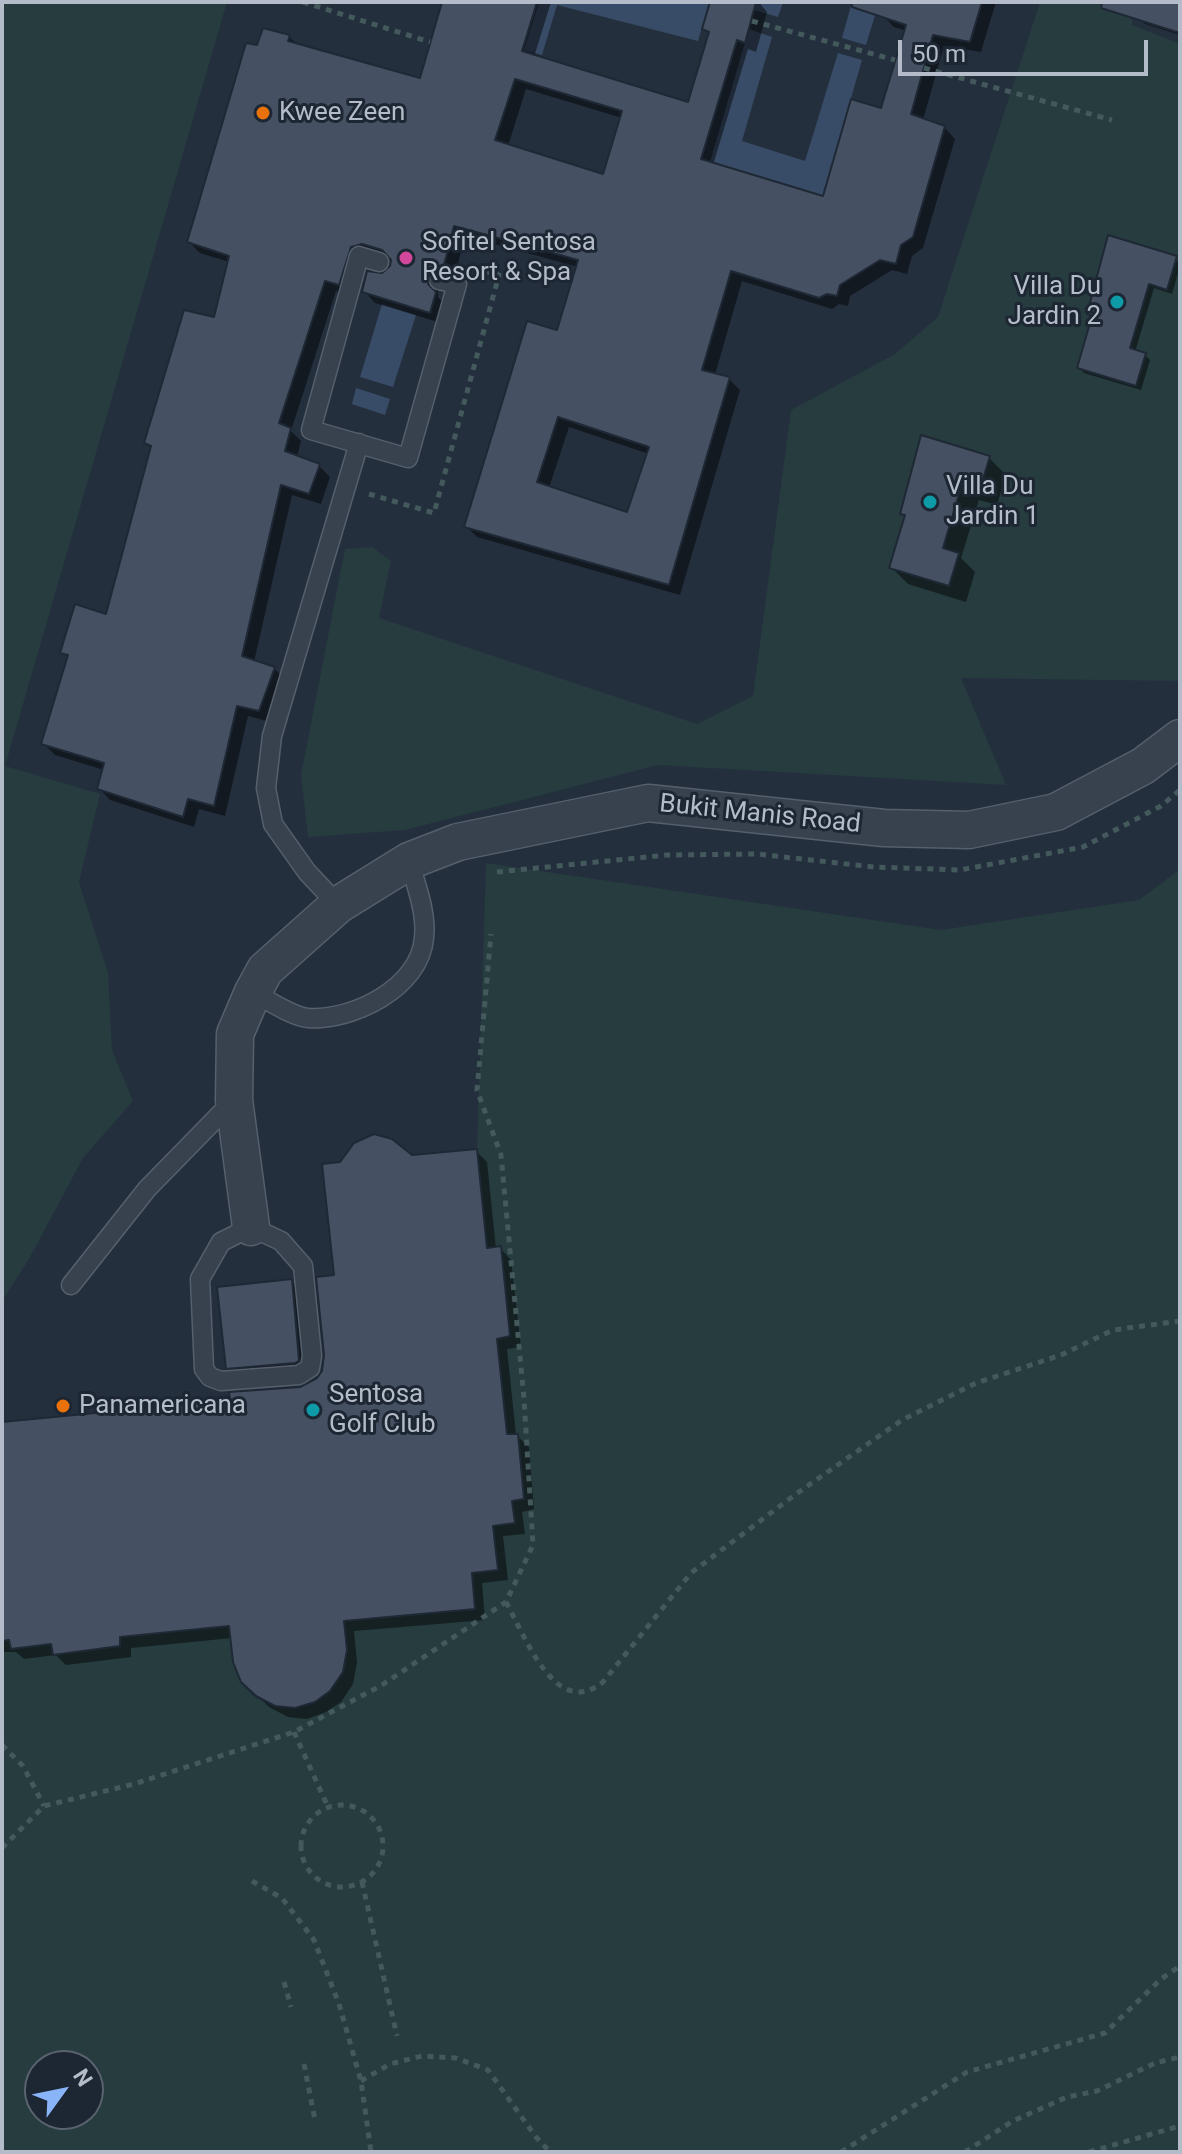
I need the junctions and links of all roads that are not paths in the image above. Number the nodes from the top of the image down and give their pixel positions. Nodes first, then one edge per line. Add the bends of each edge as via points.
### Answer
1 (379, 262) dead end
2 (439, 280) dead end
3 (359, 443) junction
4 (1180, 738) edge
5 (409, 861) junction
6 (338, 905) junction
7 (253, 992) junction
8 (234, 1100) junction
9 (251, 1227) junction
10 (71, 1285) dead end

1 - 3 lane via 359,256 311,430
2 - 3 lane via 457,284 408,458
3 - 6 lane via 272,736 266,788 273,824
4 - 5 street, Bukit Manis Road via 1143,766 1056,812 969,830 884,828 648,803 458,842
5 - 6 street, Bukit Manis Road
5 - 7 lane via 421,899 425,940 412,972 392,991 363,1009 306,1018
6 - 7 street, Bukit Manis Road via 265,970
7 - 8 street, Bukit Manis Road via 235,1034
8 - 9 street, Bukit Manis Road
8 - 10 lane via 147,1189
9 - 9 lane via 281,1241 303,1266 310,1368 299,1375 221,1381 204,1369 200,1279 221,1242

